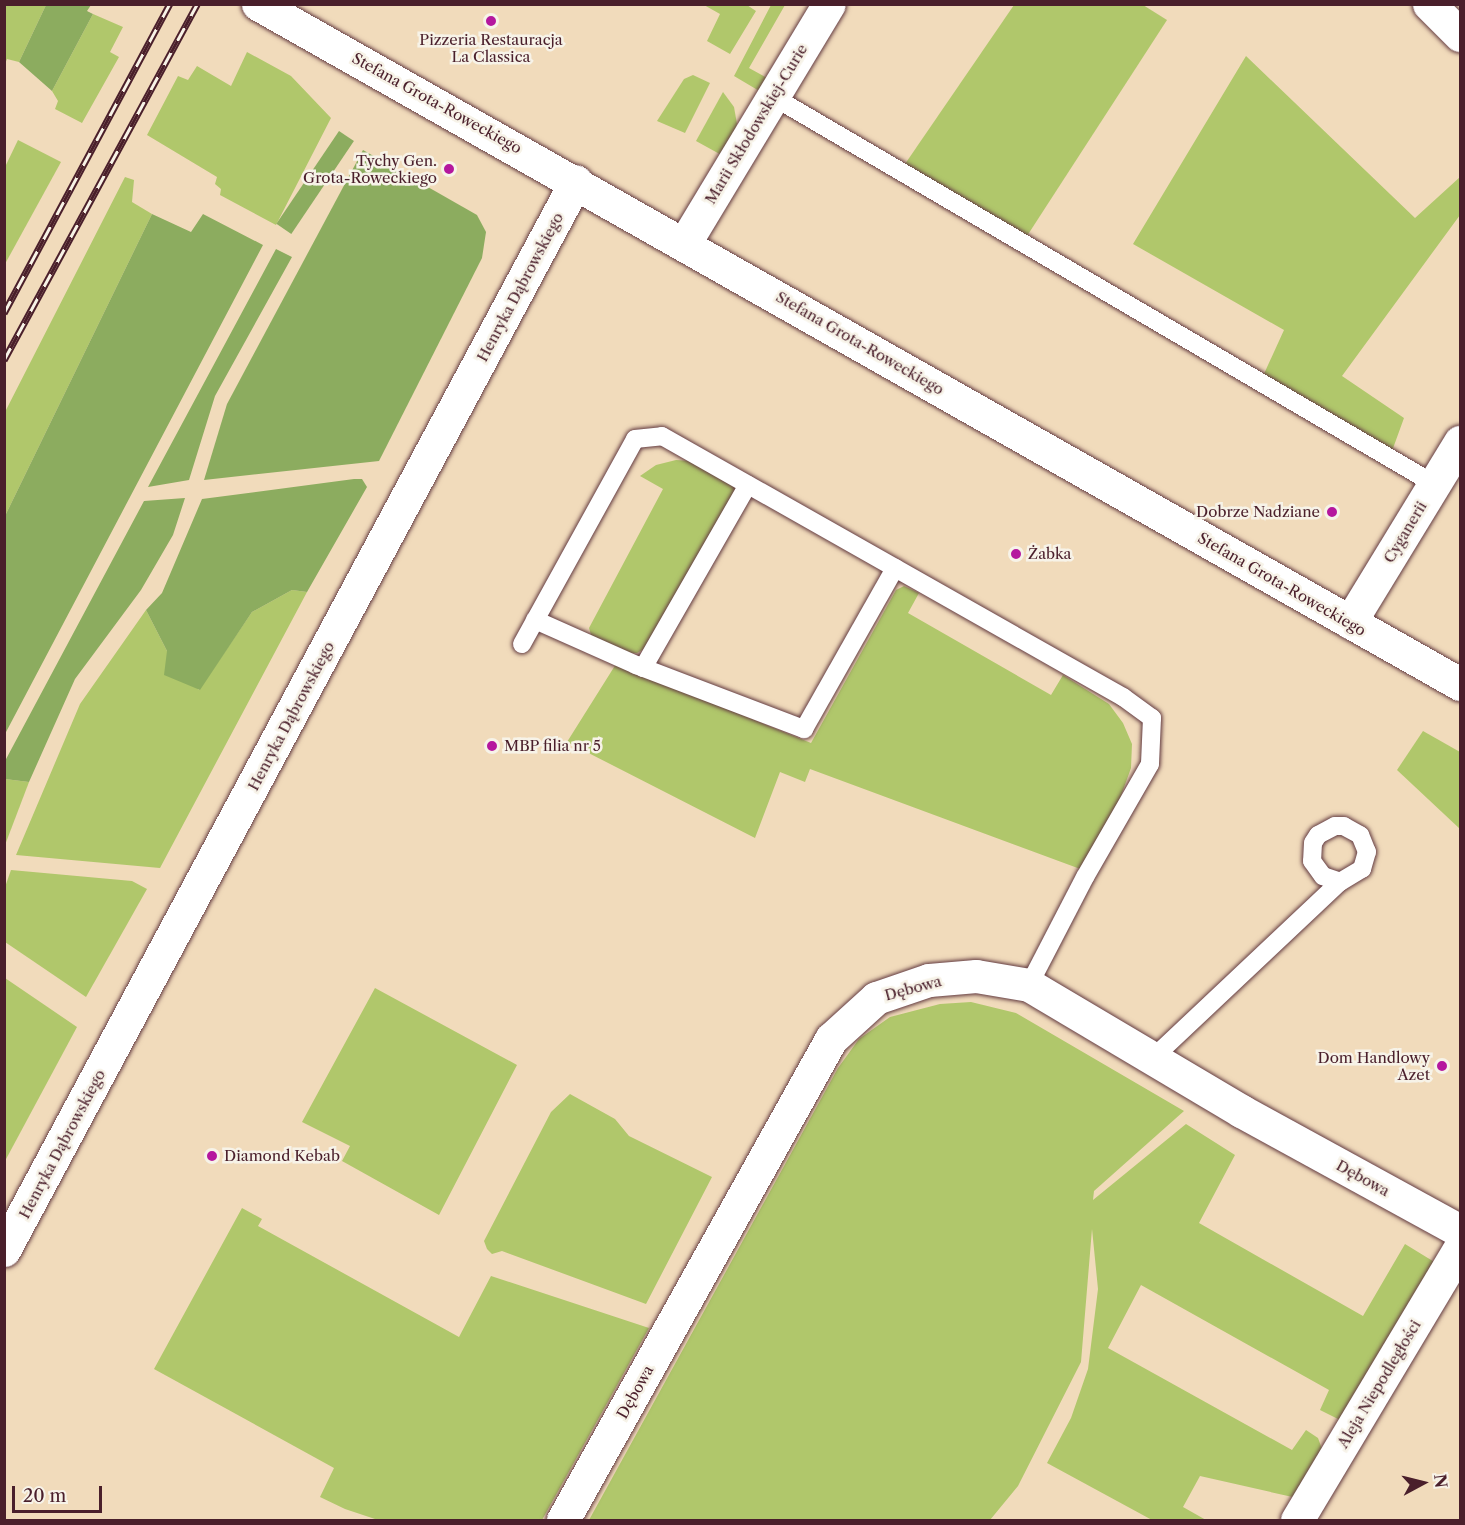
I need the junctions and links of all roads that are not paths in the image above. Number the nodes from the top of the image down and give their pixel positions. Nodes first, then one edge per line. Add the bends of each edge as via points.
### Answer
1 (258, 4) edge
2 (829, 4) edge
3 (1429, 4) edge
4 (1461, 35) edge
5 (772, 96) junction
6 (576, 181) junction
7 (684, 244) junction
8 (1461, 442) edge
9 (1434, 484) junction
10 (748, 485) junction
11 (895, 568) junction
12 (536, 620) junction
13 (1350, 622) junction
14 (522, 644) dead end
15 (643, 668) junction
16 (1461, 684) edge
17 (1340, 882) dead end
18 (1029, 985) junction
19 (1153, 1058) junction
20 (1461, 1231) edge
21 (1461, 1248) edge
22 (4, 1250) edge
23 (563, 1521) edge
24 (1297, 1521) edge

1 - 6 street, Stefana Grota-Roweckiego
2 - 5 street, Marii Skłodowskiej-Curie
3 - 4 street
5 - 7 street, Marii Skłodowskiej-Curie
5 - 9 lane
6 - 7 street, Stefana Grota-Roweckiego
6 - 22 street, Henryka Dąbrowskiego
7 - 13 street, Stefana Grota-Roweckiego
8 - 9 street, Cyganerii
9 - 13 street, Cyganerii
10 - 11 lane
10 - 12 lane via 662,436 635,440
10 - 15 lane
11 - 15 lane via 804,729
11 - 18 lane via 1123,697 1152,718 1150,764
12 - 14 lane
12 - 15 lane
13 - 16 street, Stefana Grota-Roweckiego
17 - 19 lane
18 - 19 street, Dębowa
18 - 23 street, Dębowa via 976,976 929,980 876,998 831,1039
19 - 20 street, Dębowa
21 - 24 street, Aleja Niepodległości

